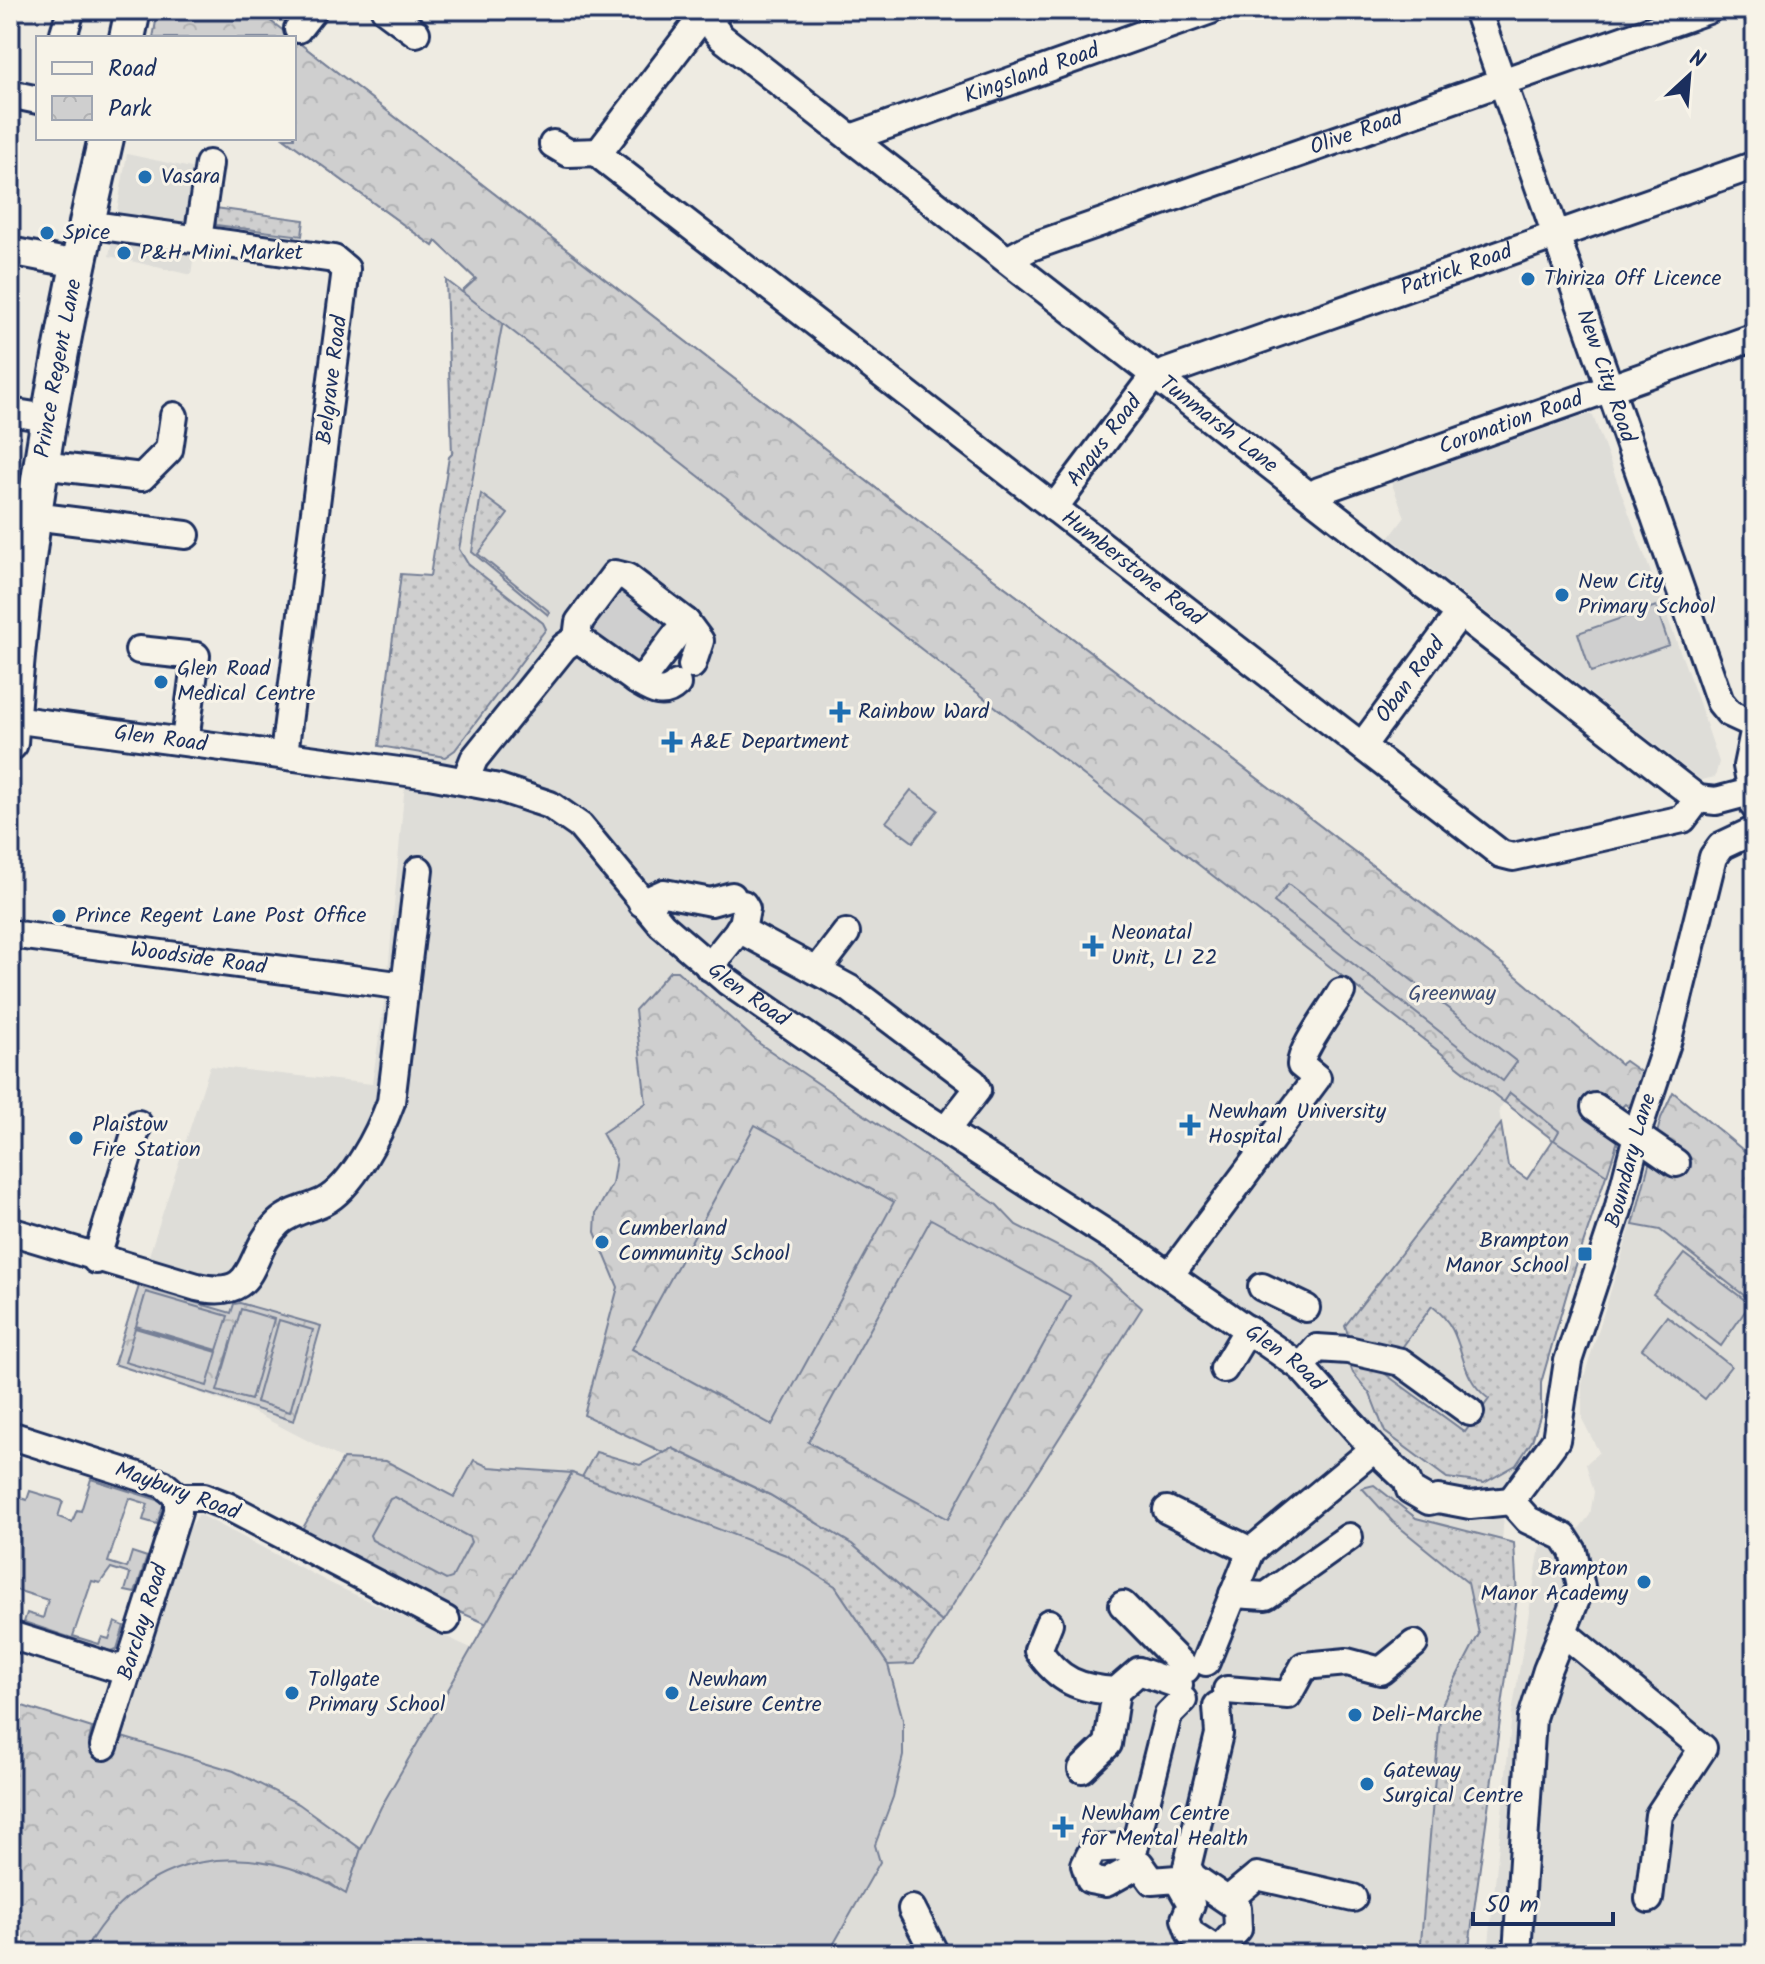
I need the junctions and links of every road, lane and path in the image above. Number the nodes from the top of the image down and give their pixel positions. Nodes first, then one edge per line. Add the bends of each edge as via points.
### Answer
1 (133, 10) edge
2 (385, 10) edge
3 (1211, 10) edge
4 (1477, 10) edge
5 (1708, 10) edge
6 (711, 12) edge
7 (416, 33) dead end
8 (127, 36) edge
9 (1501, 82) junction
10 (10, 94) edge
11 (36, 100) edge
12 (851, 138) junction
13 (106, 140) edge
14 (553, 144) dead end
15 (601, 152) junction
16 (209, 164) dead end
17 (1755, 165) edge
18 (87, 224) junction
19 (1556, 236) junction
20 (198, 239) junction
21 (10, 251) edge
22 (1009, 259) junction
23 (77, 264) junction
24 (1755, 337) edge
25 (1158, 377) junction
26 (1609, 388) junction
27 (10, 412) edge
28 (174, 416) dead end
29 (47, 418) junction
30 (41, 465) junction
31 (1313, 497) junction
32 (1054, 508) junction
33 (33, 516) junction
34 (186, 535) dead end
35 (1460, 613) junction
36 (686, 622) junction
37 (577, 638) junction
38 (139, 650) dead end
39 (637, 681) junction
40 (1755, 726) edge
41 (11, 731) edge
42 (185, 741) junction
43 (1362, 746) junction
44 (284, 754) junction
45 (465, 781) junction
46 (1698, 799) junction
47 (1753, 800) edge
48 (1755, 830) edge
49 (419, 870) dead end
50 (642, 903) junction
51 (738, 910) junction
52 (846, 933) dead end
53 (10, 934) edge
54 (709, 967) junction
55 (817, 971) junction
56 (396, 985) junction
57 (1341, 992) dead end
58 (1595, 1107) dead end
59 (138, 1124) dead end
60 (945, 1131) junction
61 (1636, 1135) junction
62 (1676, 1163) dead end
63 (10, 1231) edge
64 (96, 1260) junction
65 (1170, 1275) junction
66 (1306, 1308) dead end
67 (1244, 1327) junction
68 (1301, 1367) junction
69 (1224, 1369) dead end
70 (1470, 1412) dead end
71 (10, 1435) edge
72 (1374, 1449) junction
73 (178, 1497) junction
74 (1511, 1501) junction
75 (1167, 1510) dead end
76 (1349, 1537) dead end
77 (1251, 1551) junction
78 (1233, 1594) junction
79 (1123, 1605) dead end
80 (446, 1620) dead end
81 (1049, 1623) dead end
82 (1564, 1633) junction
83 (10, 1635) edge
84 (1414, 1644) dead end
85 (127, 1666) junction
86 (1188, 1679) junction
87 (1116, 1691) junction
88 (1222, 1698) junction
89 (104, 1746) dead end
90 (1082, 1769) dead end
91 (1182, 1873) junction
92 (1353, 1898) dead end
93 (1649, 1899) dead end
94 (1228, 1900) junction
95 (912, 1909) dead end
96 (1218, 1953) edge
97 (935, 1954) edge
98 (1517, 1954) edge

1 - 8 main road
2 - 7 street
3 - 12 street, Kingsland Road
4 - 9 street, New City Road
5 - 9 street, Olive Road
6 - 12 street, Tunmarsh Lane via 721,37
6 - 15 street
9 - 19 street, New City Road
9 - 22 street, Olive Road
10 - 11 street
12 - 22 street, Tunmarsh Lane
13 - 18 main road, Prince Regent Lane
14 - 15 street via 568,153
15 - 32 street, Humberstone Road
16 - 20 street
17 - 19 street, Patrick Road
18 - 20 street, Belgrave Road
18 - 23 main road, Prince Regent Lane
19 - 25 street, Patrick Road
19 - 26 street, New City Road
20 - 44 street, Belgrave Road via 334,259 346,269
21 - 23 street
22 - 25 street, Tunmarsh Lane
23 - 29 main road, Prince Regent Lane
24 - 26 street, Coronation Road
25 - 31 street, Tunmarsh Lane
25 - 32 street, Angus Road
26 - 31 street, Coronation Road
26 - 40 street, New City Road via 1720,702
27 - 29 street
28 - 30 street via 169,450 142,477
29 - 30 main road, Prince Regent Lane
30 - 33 main road, Prince Regent Lane
31 - 35 street, Tunmarsh Lane
32 - 43 street, Humberstone Road
33 - 34 street
33 - 41 main road, Prince Regent Lane
35 - 43 street, Oban Road
35 - 46 street, Tunmarsh Lane
36 - 37 street via 619,572 579,622
36 - 39 street
36 - 39 street via 699,636 699,652 685,674 666,692 656,693
37 - 39 street
37 - 45 street via 564,647 474,759
38 - 42 street via 196,656
40 - 47 street via 1747,766
41 - 42 street, Glen Road
42 - 44 street, Glen Road
43 - 46 street, Humberstone Road via 1501,854 1513,857 1683,819
44 - 45 street, Glen Road
45 - 50 street, Glen Road via 529,797 566,815 595,841
46 - 47 street
48 - 61 street, Boundary Lane via 1721,846 1713,857 1667,1043
49 - 56 street
50 - 51 street via 664,893
50 - 54 street, Glen Road
51 - 54 street
51 - 55 street
52 - 55 street
53 - 56 street, Woodside Road
54 - 60 street, Glen Road
55 - 60 street via 850,989 973,1082 977,1090
56 - 64 street via 391,1102 375,1140 324,1202 279,1223 236,1287 215,1291
57 - 65 street via 1300,1059 1317,1078
58 - 61 street
59 - 64 street
60 - 65 street, Glen Road
61 - 62 street
61 - 74 street, Boundary Lane via 1618,1210 1568,1361 1556,1440
63 - 64 street
65 - 67 street, Glen Road
66 - 67 street via 1264,1289
67 - 68 street, Glen Road
67 - 69 street
68 - 70 street via 1317,1348 1401,1362
68 - 72 street, Glen Road
71 - 73 street, Maybury Road via 163,1484
72 - 74 street, Glen Road via 1407,1480 1417,1480 1438,1499 1470,1505
72 - 77 street
73 - 80 street, Maybury Road via 204,1497 227,1506
73 - 85 street, Barclay Road via 141,1638
74 - 82 street via 1528,1520 1564,1537 1573,1551 1581,1587
75 - 77 street
76 - 78 street via 1266,1596
77 - 78 street
78 - 86 street
79 - 86 street
81 - 87 street via 1038,1650 1055,1675
82 - 93 street via 1703,1748 1659,1815
82 - 98 street via 1532,1718
83 - 85 street via 109,1666
84 - 88 street via 1381,1671 1347,1662 1304,1666 1288,1695
85 - 89 street, Barclay Road
86 - 87 street via 1139,1671
86 - 88 street via 1224,1675
86 - 88 street via 1197,1710
86 - 91 street via 1168,1715 1138,1855 1152,1881
87 - 90 street via 1108,1744
88 - 91 street via 1219,1734
91 - 94 street
91 - 96 street via 1191,1904 1185,1919 1190,1933
92 - 94 street via 1257,1876
94 - 96 street via 1237,1907 1238,1929
95 - 97 street

